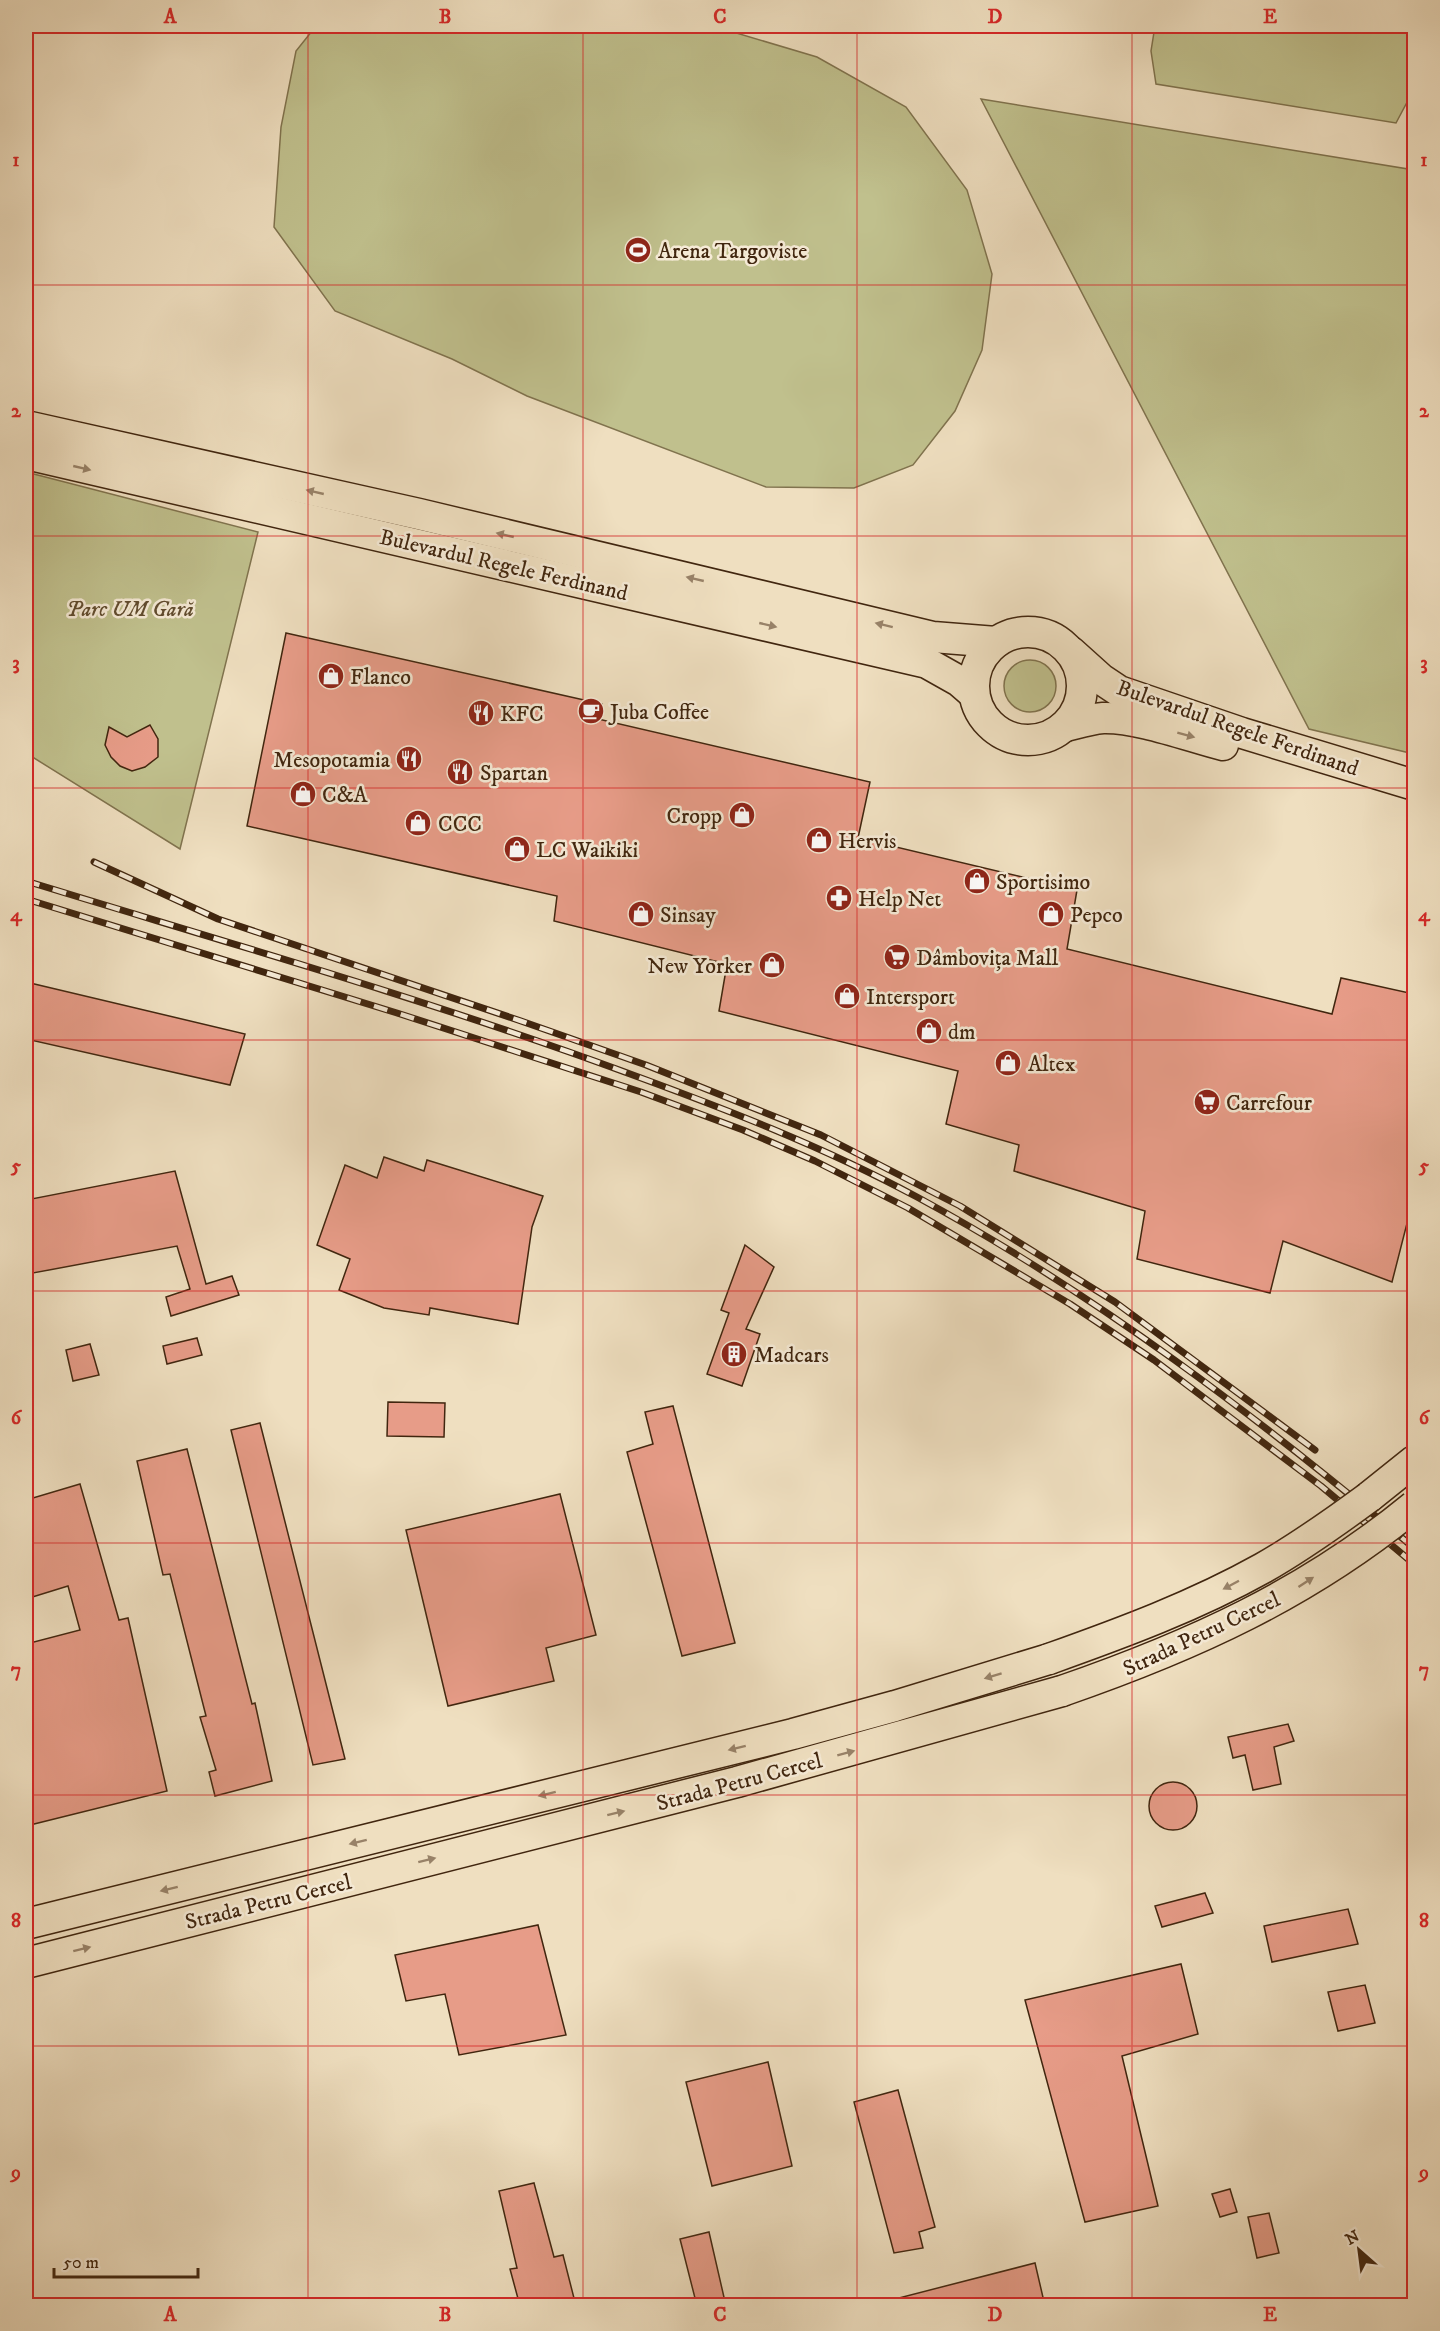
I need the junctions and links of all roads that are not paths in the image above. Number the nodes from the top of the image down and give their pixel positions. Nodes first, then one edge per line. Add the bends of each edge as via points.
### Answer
1 (26, 426) edge
2 (26, 454) edge
3 (996, 642) junction
4 (1071, 652) junction
5 (974, 694) junction
6 (1066, 726) junction
7 (1414, 785) edge
8 (1414, 794) edge
9 (1414, 1461) edge
10 (1414, 1506) edge
11 (322, 1851) junction
12 (330, 1886) junction
13 (26, 1924) edge
14 (26, 1963) edge

3 -> 1 main road, Bulevardul Regele Ferdinand via 941,638
2 -> 5 main road, Bulevardul Regele Ferdinand via 927,663
3 - 4 main road, Bulevardul Regele Ferdinand via 1012,634 1046,634
3 - 5 main road via 979,661
4 - 6 main road, Bulevardul Regele Ferdinand via 1079,665 1082,698
4 - 7 main road, Bulevardul Regele Ferdinand via 1119,690 1242,733
5 - 6 main road, Bulevardul Regele Ferdinand via 987,723 1012,739 1040,740
6 -> 8 main road, Bulevardul Regele Ferdinand via 1089,719 1129,720
9 -> 11 main road, Strada Petru Cercel, bridge via 1320,1532 1218,1592 1049,1659 793,1734
12 -> 10 main road, Strada Petru Cercel, bridge via 738,1782 1118,1672 1235,1622 1284,1596
11 - 12 main road
11 -> 13 main road, Strada Petru Cercel
14 -> 12 main road, Strada Petru Cercel

